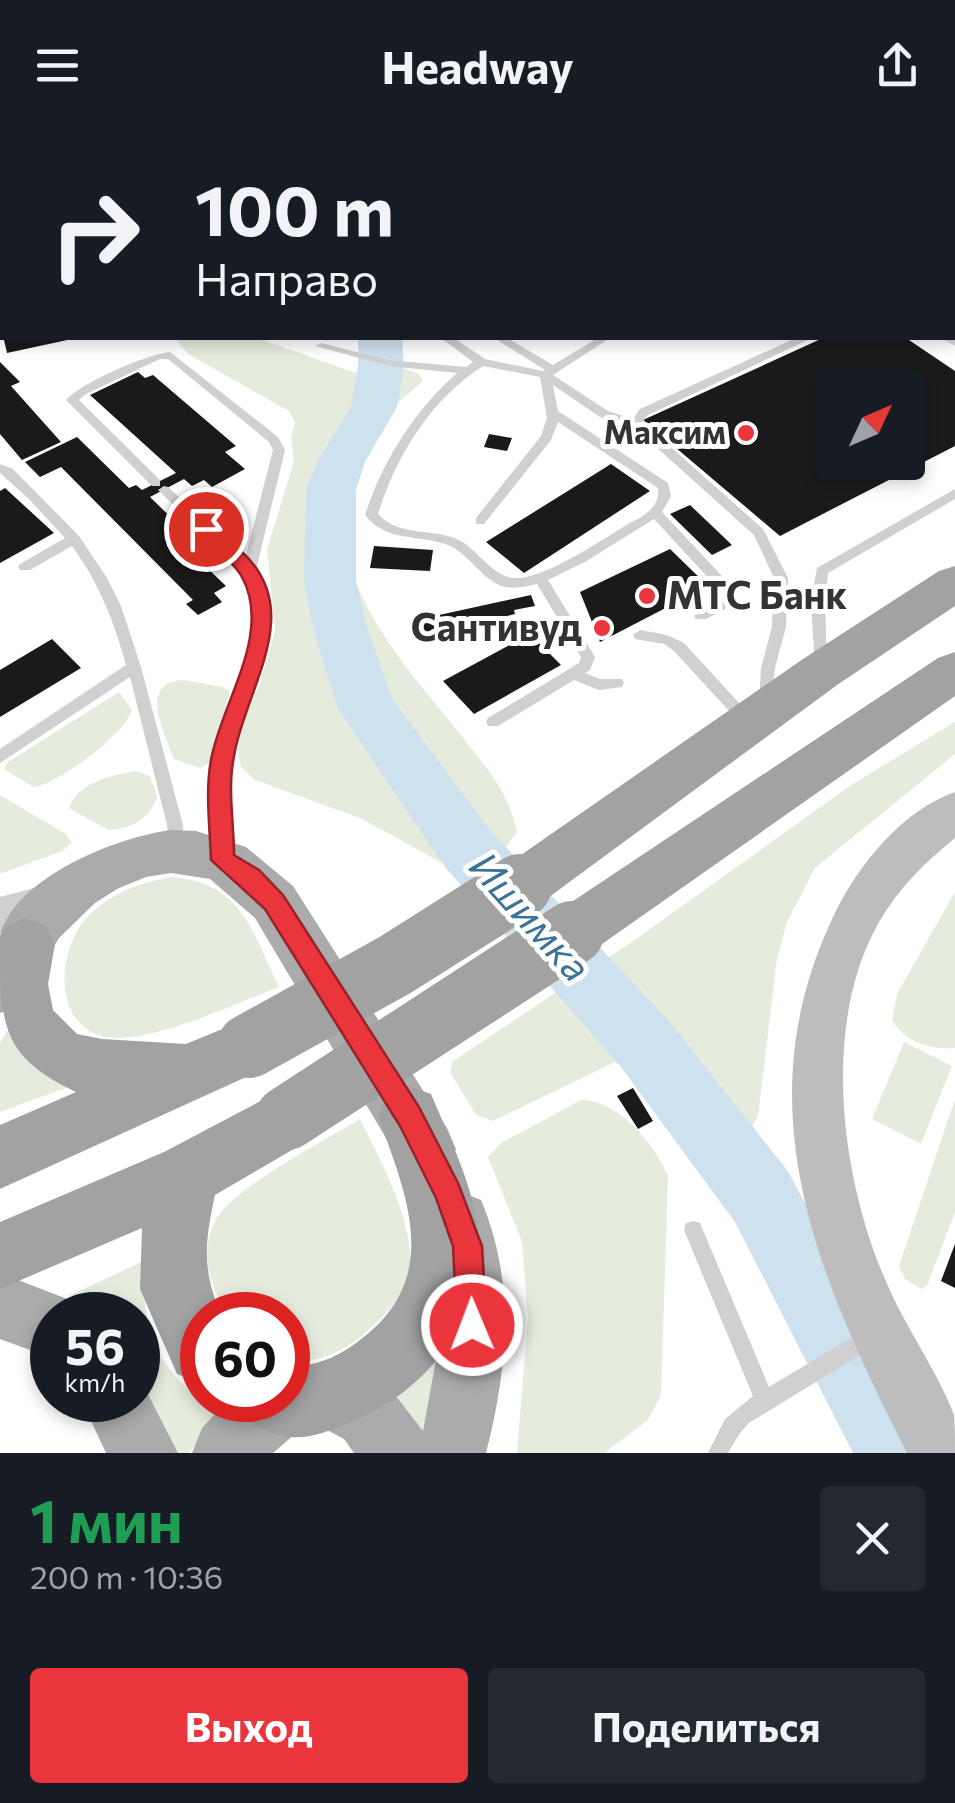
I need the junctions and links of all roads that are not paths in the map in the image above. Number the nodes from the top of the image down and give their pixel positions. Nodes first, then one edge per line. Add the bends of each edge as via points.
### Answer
1 (449, 340) edge
2 (503, 340) edge
3 (602, 340) edge
4 (785, 341) edge
5 (322, 346) dead end
6 (481, 362) junction
7 (466, 370) junction
8 (549, 372) junction
9 (551, 412) junction
10 (640, 426) junction
11 (0, 468) edge
12 (955, 493) edge
13 (655, 512) junction
14 (480, 521) dead end
15 (74, 539) junction
16 (25, 567) dead end
17 (249, 570) junction
18 (541, 578) junction
19 (955, 583) edge
20 (702, 616) dead end
21 (640, 635) dead end
22 (134, 668) junction
23 (955, 671) edge
24 (820, 672) junction
25 (577, 675) junction
26 (617, 683) dead end
27 (757, 716) junction
28 (493, 722) dead end
29 (0, 758) edge
30 (955, 812) edge
31 (199, 856) junction
32 (9, 949) edge
33 (224, 1058) junction
34 (409, 1116) junction
35 (0, 1158) edge
36 (187, 1175) junction
37 (693, 1230) dead end
38 (0, 1256) edge
39 (180, 1302) edge
40 (0, 1306) edge
41 (30, 1318) edge
42 (878, 1332) junction
43 (310, 1396) edge
44 (764, 1399) junction
45 (310, 1402) edge
46 (127, 1422) edge
47 (254, 1422) edge
48 (143, 1453) edge
49 (227, 1453) edge
50 (398, 1453) edge
51 (451, 1453) edge
52 (718, 1453) edge
53 (940, 1453) edge

1 - 6 lane
2 - 8 lane
3 - 8 lane
4 - 10 lane via 644,412
5 - 7 lane via 390,363
6 - 7 lane
6 - 8 lane
7 - 18 lane via 391,463 371,516 385,529 455,544 506,582
8 - 9 lane
8 - 10 lane via 604,414
9 - 13 lane via 664,486
9 - 14 lane via 547,437
10 - 27 lane via 760,532 778,565 779,627
11 - 15 lane
12 - 24 lane via 822,571
13 - 18 lane
13 - 20 lane via 724,592 720,606
15 - 16 lane
15 - 22 lane via 118,608
17 - 17 lane via 280,450 274,440 170,355 72,400
17 - 31 lane via 263,632 232,715
18 - 25 lane via 588,657
19 - 24 highway
21 - 27 lane via 679,647
22 - 29 lane
22 - 31 lane via 175,824
23 - 36 highway, bridge via 572,933
24 - 27 highway
25 - 26 lane via 599,685
25 - 28 lane
27 - 33 highway, bridge via 396,966
30 - 42 main road via 887,872 836,964 824,1008 815,1070 821,1138 836,1222
31 - 32 main road via 125,861 67,896
31 - 34 main road via 250,878 274,902
32 - 33 highway via 31,1028 51,1051 104,1071
33 - 35 highway
34 - 43 highway via 448,1246 440,1294 414,1337 381,1370
34 - 51 main road via 468,1246 471,1358
36 - 38 highway
36 - 39 highway via 174,1232
37 - 44 lane
40 - 41 main road
42 - 44 lane
42 - 53 main road
44 - 52 lane via 734,1424
45 - 50 main road via 368,1415
46 - 48 main road
47 - 49 main road

